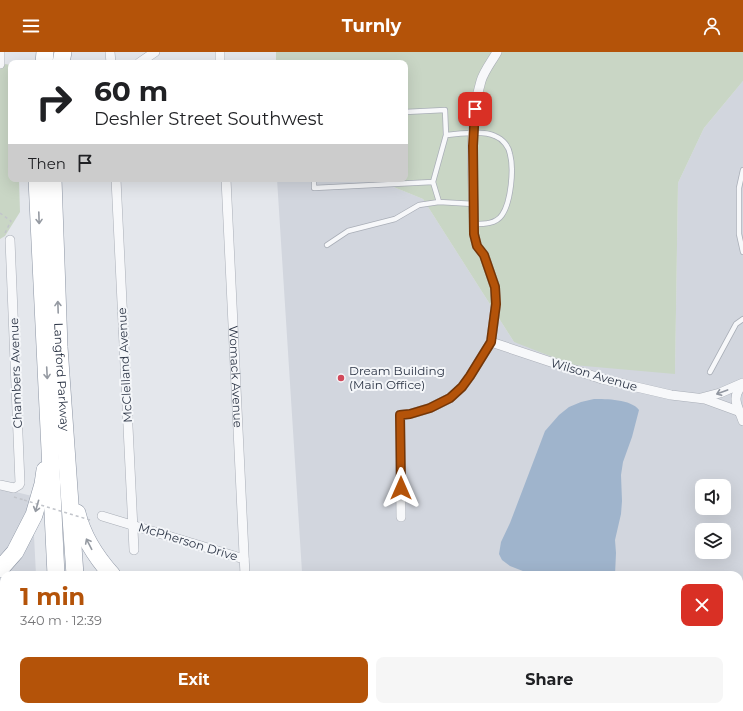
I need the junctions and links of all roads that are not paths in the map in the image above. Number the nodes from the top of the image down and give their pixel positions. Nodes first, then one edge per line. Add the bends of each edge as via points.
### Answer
1 (0, 52) edge
2 (155, 52) edge
3 (498, 52) edge
4 (143, 60) edge
5 (0, 64) edge
6 (408, 112) edge
7 (474, 133) junction
8 (446, 135) junction
9 (743, 170) edge
10 (37, 182) edge
11 (53, 182) edge
12 (116, 182) edge
13 (226, 182) edge
14 (314, 182) edge
15 (432, 182) junction
16 (439, 202) junction
17 (474, 204) junction
18 (474, 224) junction
19 (10, 240) dead end
20 (327, 245) dead end
21 (743, 252) edge
22 (743, 319) edge
23 (491, 342) junction
24 (710, 372) dead end
25 (743, 384) edge
26 (700, 398) junction
27 (741, 416) edge
28 (58, 442) junction
29 (0, 485) edge
30 (102, 516) dead end
31 (401, 517) dead end
32 (133, 526) junction
33 (134, 550) dead end
34 (244, 559) junction
35 (0, 569) edge
36 (56, 571) edge
37 (74, 571) edge
38 (109, 571) edge
39 (245, 571) edge

1 - 5 street
2 - 4 street
3 - 7 street via 481,80 475,109
6 - 8 lane via 446,110
7 - 8 lane
7 - 17 street
7 - 18 lane via 495,135 504,142 510,154 511,175 508,202 502,216 491,223
8 - 15 lane
9 - 21 lane via 739,188 739,234
10 -> 28 highway, Langford Parkway
28 -> 11 highway, Langford Parkway via 59,347
12 - 32 street, McClelland Avenue
13 - 34 street, Womack Avenue
14 - 15 lane via 314,188
15 - 16 lane
16 - 17 lane
16 - 20 lane via 419,205 395,220 348,231
17 - 18 street
18 - 23 street via 477,246 484,255 495,287 496,304
19 - 29 street, Chambers Avenue via 20,483 14,488
22 - 24 lane via 736,324
23 - 26 street, Wilson Avenue via 602,379 671,395
23 - 31 street via 462,387 450,398 430,408 400,415
25 -> 26 street
25 - 27 street via 736,396 736,406
26 - 27 street via 716,402
28 -> 35 highway via 34,516 16,552
28 - 36 highway, Langford Parkway
28 - 37 highway, Langford Parkway
38 -> 28 highway via 96,556 83,531
30 - 32 street, McPherson Drive
32 - 33 street, McClelland Avenue
32 - 34 street, McPherson Drive
34 - 39 street, Womack Avenue

